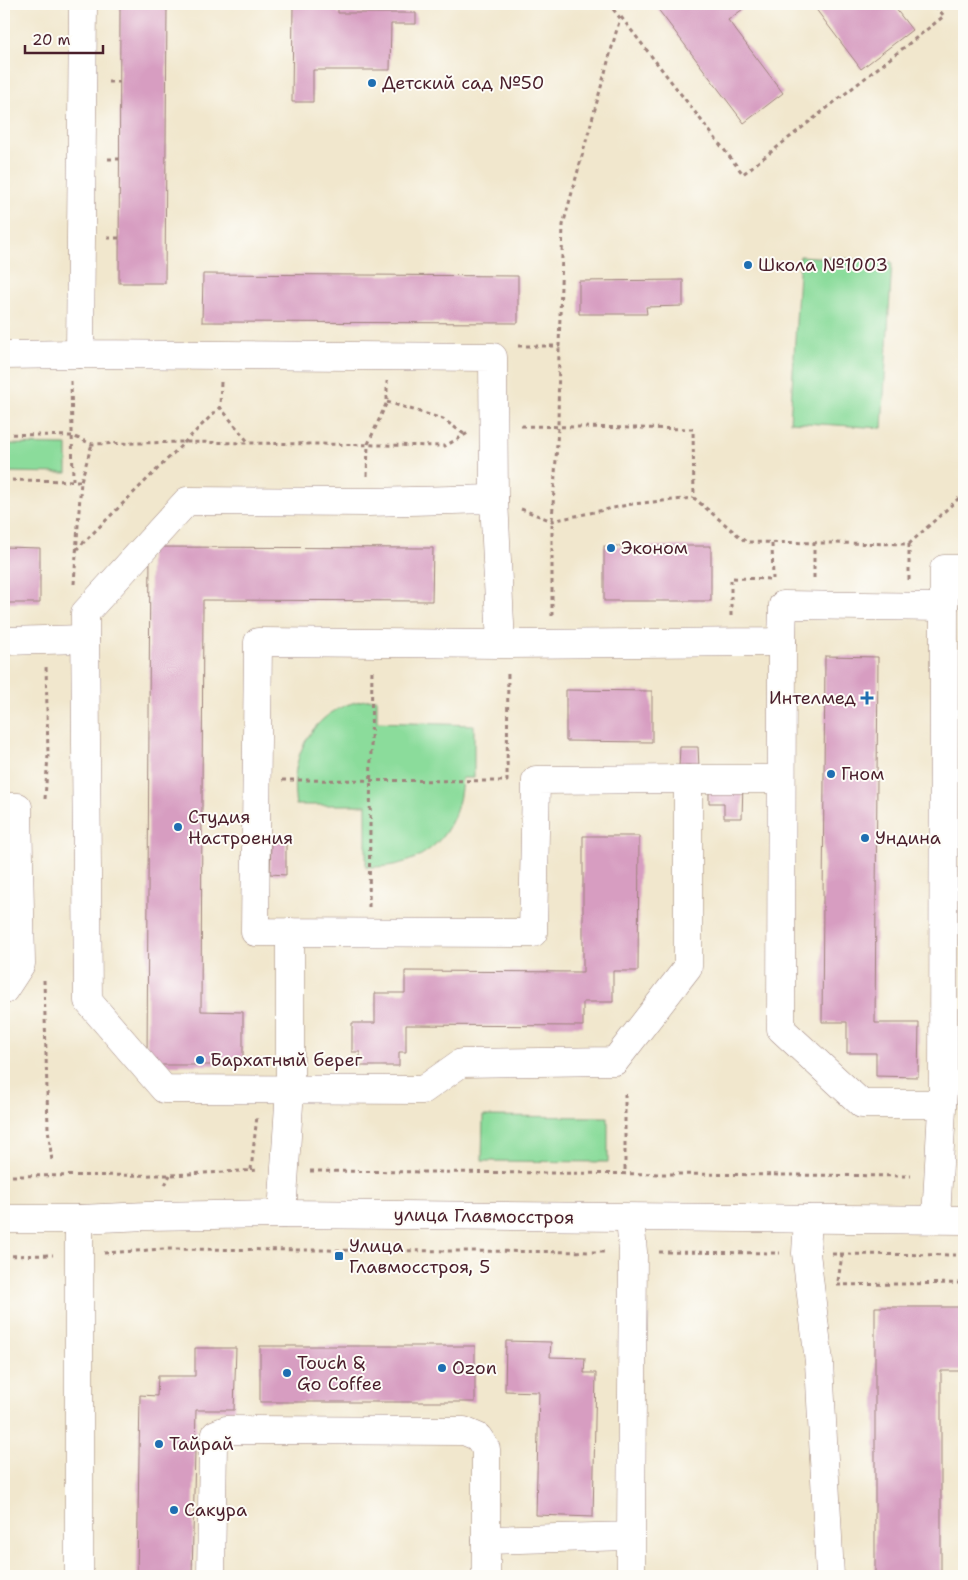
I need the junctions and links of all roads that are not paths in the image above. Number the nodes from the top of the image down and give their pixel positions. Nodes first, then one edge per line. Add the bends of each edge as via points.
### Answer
1 (84, 4) edge
2 (80, 354) junction
3 (4, 355) edge
4 (494, 499) junction
5 (964, 569) edge
6 (944, 607) junction
7 (85, 639) junction
8 (4, 641) edge
9 (782, 642) junction
10 (505, 644) junction
11 (688, 779) junction
12 (781, 779) junction
13 (4, 807) edge
14 (290, 932) junction
15 (4, 990) edge
16 (290, 1089) junction
17 (942, 1104) junction
18 (282, 1214) junction
19 (4, 1218) edge
20 (630, 1218) junction
21 (79, 1219) junction
22 (808, 1219) junction
23 (936, 1219) junction
24 (964, 1220) edge
25 (631, 1536) junction
26 (486, 1540) junction
27 (79, 1576) edge
28 (211, 1576) edge
29 (486, 1576) edge
30 (631, 1576) edge
31 (830, 1576) edge

1 - 2 street
2 - 3 street
2 - 4 street via 493,357
4 - 7 street via 187,501 85,613
4 - 10 street
5 - 6 street via 944,569
6 - 9 street via 783,605
6 - 17 street
7 - 8 street
7 - 16 street via 88,1002 164,1089
9 - 10 street
9 - 12 street
10 - 14 street via 258,642 255,932
11 - 12 street
11 - 14 street via 536,780 533,933
11 - 16 street via 688,967 615,1061 461,1063 423,1090
12 - 17 street via 781,1029 862,1104
13 - 15 street via 18,807 21,964
14 - 16 street
16 - 18 street
17 - 23 street
18 - 20 street, улица Главмосстроя
18 - 21 street, улица Главмосстроя
19 - 21 street, улица Главмосстроя
20 - 22 street, улица Главмосстроя
20 - 25 street via 633,1252
21 - 27 street
22 - 23 street, улица Главмосстроя
22 - 31 street via 806,1253 819,1362
23 - 24 street, улица Главмосстроя
25 - 26 street
25 - 30 street
26 - 28 street via 486,1449 478,1437 464,1431 226,1430 216,1434 213,1444
26 - 29 street

